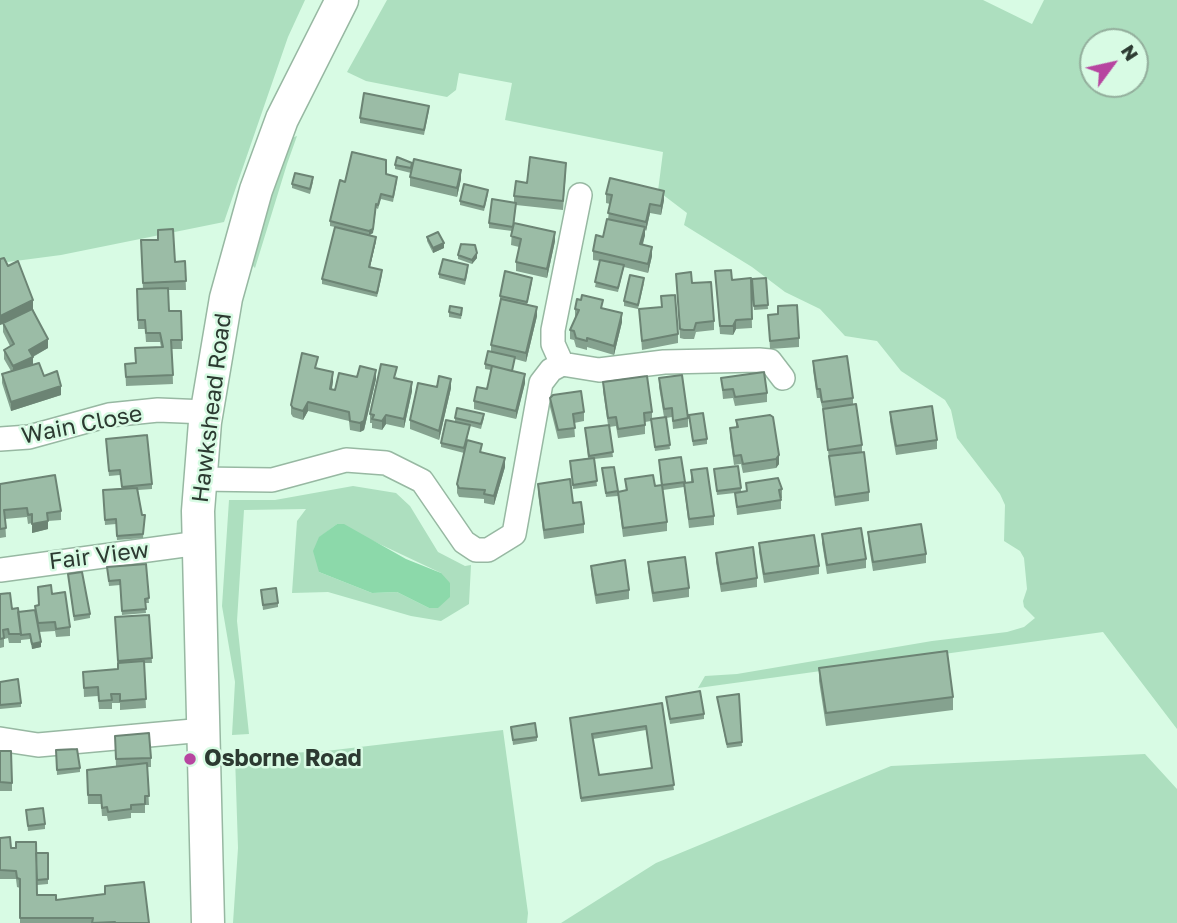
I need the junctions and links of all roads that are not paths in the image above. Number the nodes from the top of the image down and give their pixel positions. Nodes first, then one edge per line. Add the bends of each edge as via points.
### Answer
1 (342, 0) edge
2 (580, 195) dead end
3 (562, 365) junction
4 (783, 378) dead end
5 (206, 412) junction
6 (0, 439) edge
7 (199, 479) junction
8 (199, 543) junction
9 (0, 570) edge
10 (204, 730) junction
11 (0, 739) edge
12 (208, 923) edge

1 - 5 street, Hawkshead Road via 282,119 256,190 226,298
2 - 3 street via 553,330
3 - 4 street via 599,370 664,362 759,359 776,366
3 - 7 street via 541,383 514,534 496,547 476,550 458,535 422,481 374,460 332,463 272,480
5 - 6 street, Wain Close via 109,415 29,437
5 - 7 street, Hawkshead Road
7 - 8 street, Hawkshead Road
8 - 9 street, Fair View
8 - 10 street, Hawkshead Road
10 - 11 street via 38,745
10 - 12 street, Hawkshead Road

